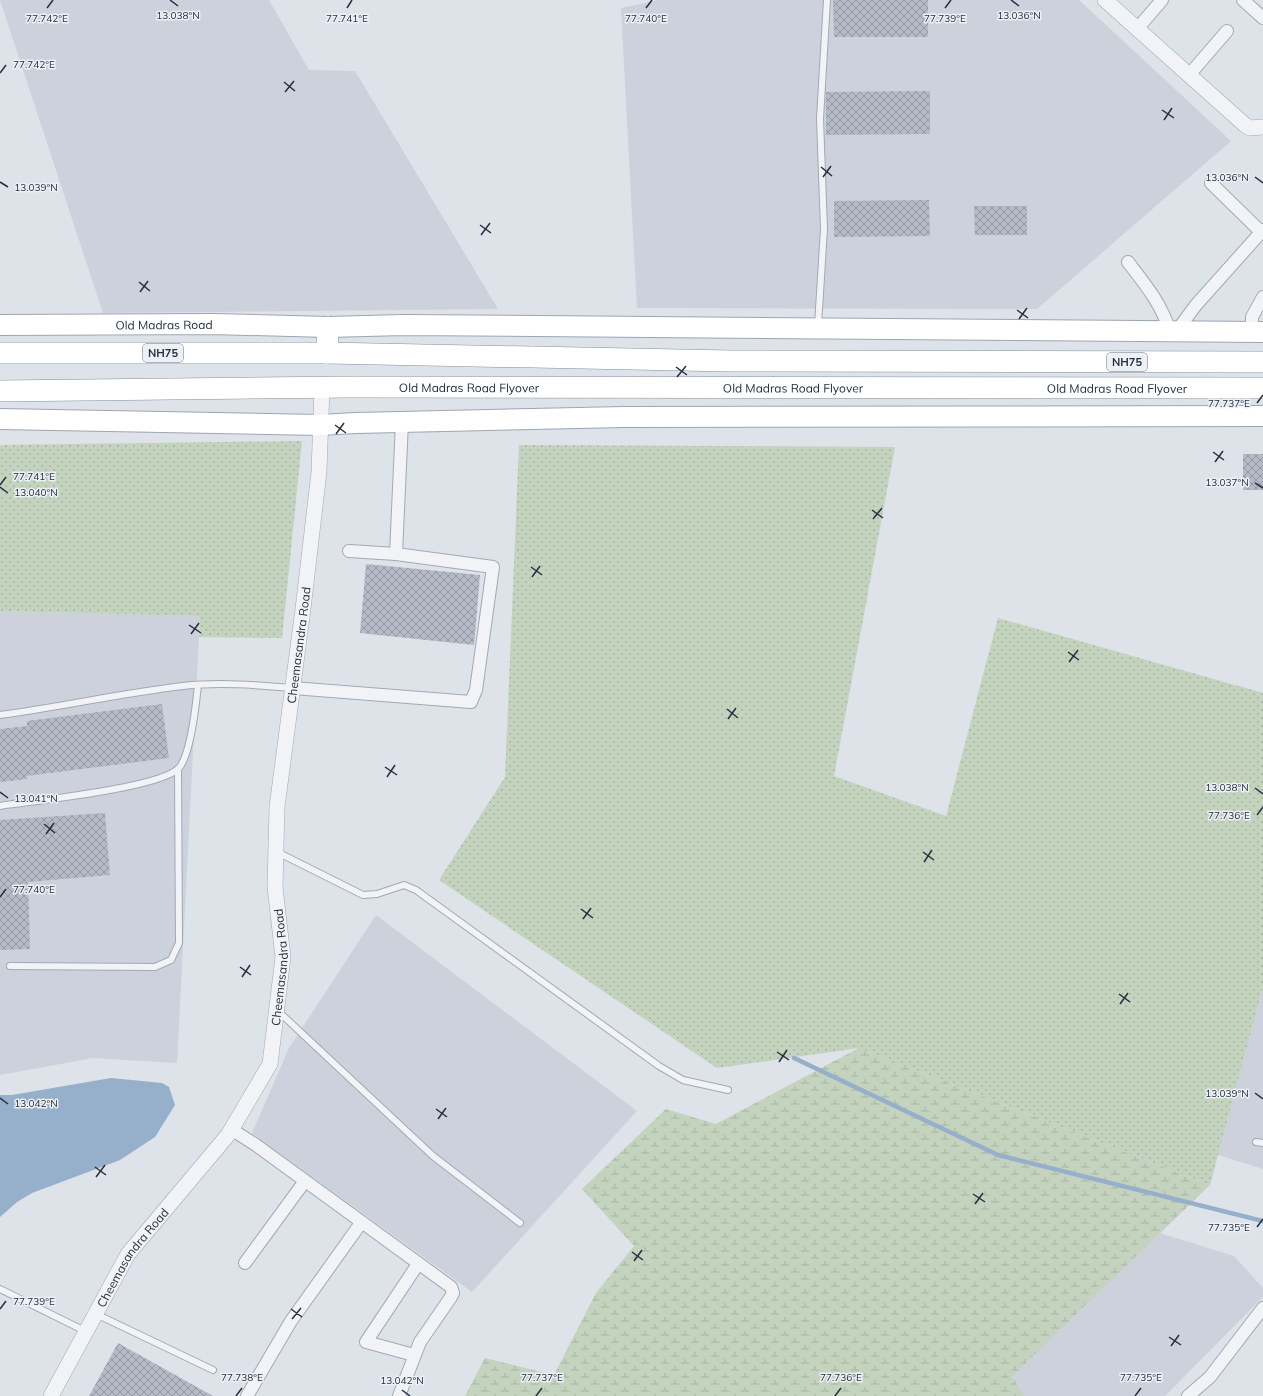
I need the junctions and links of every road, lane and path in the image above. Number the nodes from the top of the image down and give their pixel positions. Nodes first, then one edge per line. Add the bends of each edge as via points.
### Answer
1 (827, 0) edge
2 (1105, 0) edge
3 (1162, 0) edge
4 (1249, 2) edge
5 (1263, 18) edge
6 (1137, 29) junction
7 (1227, 31) dead end
8 (1189, 75) junction
9 (1263, 127) edge
10 (1211, 183) dead end
11 (1262, 231) edge
12 (1128, 262) dead end
13 (1263, 297) edge
14 (0, 325) edge
15 (328, 328) junction
16 (818, 329) junction
17 (1173, 332) junction
18 (1258, 332) edge
19 (0, 353) edge
20 (327, 353) junction
21 (1263, 362) edge
22 (322, 388) junction
23 (1263, 388) edge
24 (0, 391) edge
25 (1263, 416) edge
26 (0, 419) edge
27 (402, 422) junction
28 (320, 425) junction
29 (349, 550) dead end
30 (396, 554) junction
31 (198, 685) junction
32 (293, 688) junction
33 (0, 715) edge
34 (178, 769) junction
35 (0, 806) edge
36 (276, 852) junction
37 (10, 966) dead end
38 (276, 1010) junction
39 (728, 1090) dead end
40 (231, 1129) junction
41 (1256, 1142) dead end
42 (1263, 1143) edge
43 (305, 1181) junction
44 (362, 1223) junction
45 (520, 1223) dead end
46 (245, 1263) dead end
47 (418, 1264) junction
48 (0, 1289) edge
49 (1263, 1308) edge
50 (96, 1314) junction
51 (87, 1332) junction
52 (414, 1355) junction
53 (213, 1370) dead end
54 (51, 1396) edge
55 (247, 1396) edge
56 (399, 1396) edge
57 (1188, 1396) edge

1 - 16 lane via 820,119 824,229
2 - 6 street
3 - 6 street
4 - 5 street
6 - 8 street
7 - 8 street
8 - 9 street via 1245,125 1250,128
10 - 11 street
11 - 17 street
12 - 17 street via 1154,295
13 - 18 street via 1252,318
14 - 15 main road, Old Madras Road via 213,324
15 - 16 main road, Old Madras Road via 411,325
15 - 20 highway
16 - 17 main road, Old Madras Road
17 - 18 main road, Old Madras Road
19 - 20 highway, NH75
20 - 21 highway, NH75 via 730,361
22 - 23 highway, Old Madras Road Flyover / NH75
22 - 24 highway, NH75
22 - 28 street, Cheemasandra Road
25 - 27 main road via 624,417
26 - 28 main road
27 - 28 main road
27 - 30 street
28 - 32 street, Cheemasandra Road via 319,472
29 - 30 street
30 - 32 street via 493,567 476,690 471,702
31 - 32 lane
31 - 33 lane
31 - 34 lane via 189,740
32 - 36 street, Cheemasandra Road via 277,806
34 - 35 lane via 152,780 124,787
34 - 37 lane via 179,943 171,960 155,967
36 - 38 street, Cheemasandra Road via 275,887 283,957
36 - 39 lane via 363,894 377,894 404,885 416,890 659,1066 683,1080
38 - 40 street, Cheemasandra Road via 270,1064
38 - 45 lane via 433,1156
40 - 43 street
40 - 50 street, Cheemasandra Road via 128,1254
41 - 42 lane
43 - 44 street
43 - 46 street
44 - 47 street
44 - 55 street via 291,1321
47 - 52 street via 451,1287 453,1293
47 - 52 street via 366,1342
48 - 51 lane
49 - 57 street via 1210,1377
50 - 51 street, Cheemasandra Road
50 - 53 lane
51 - 54 street, Cheemasandra Road
52 - 56 street

